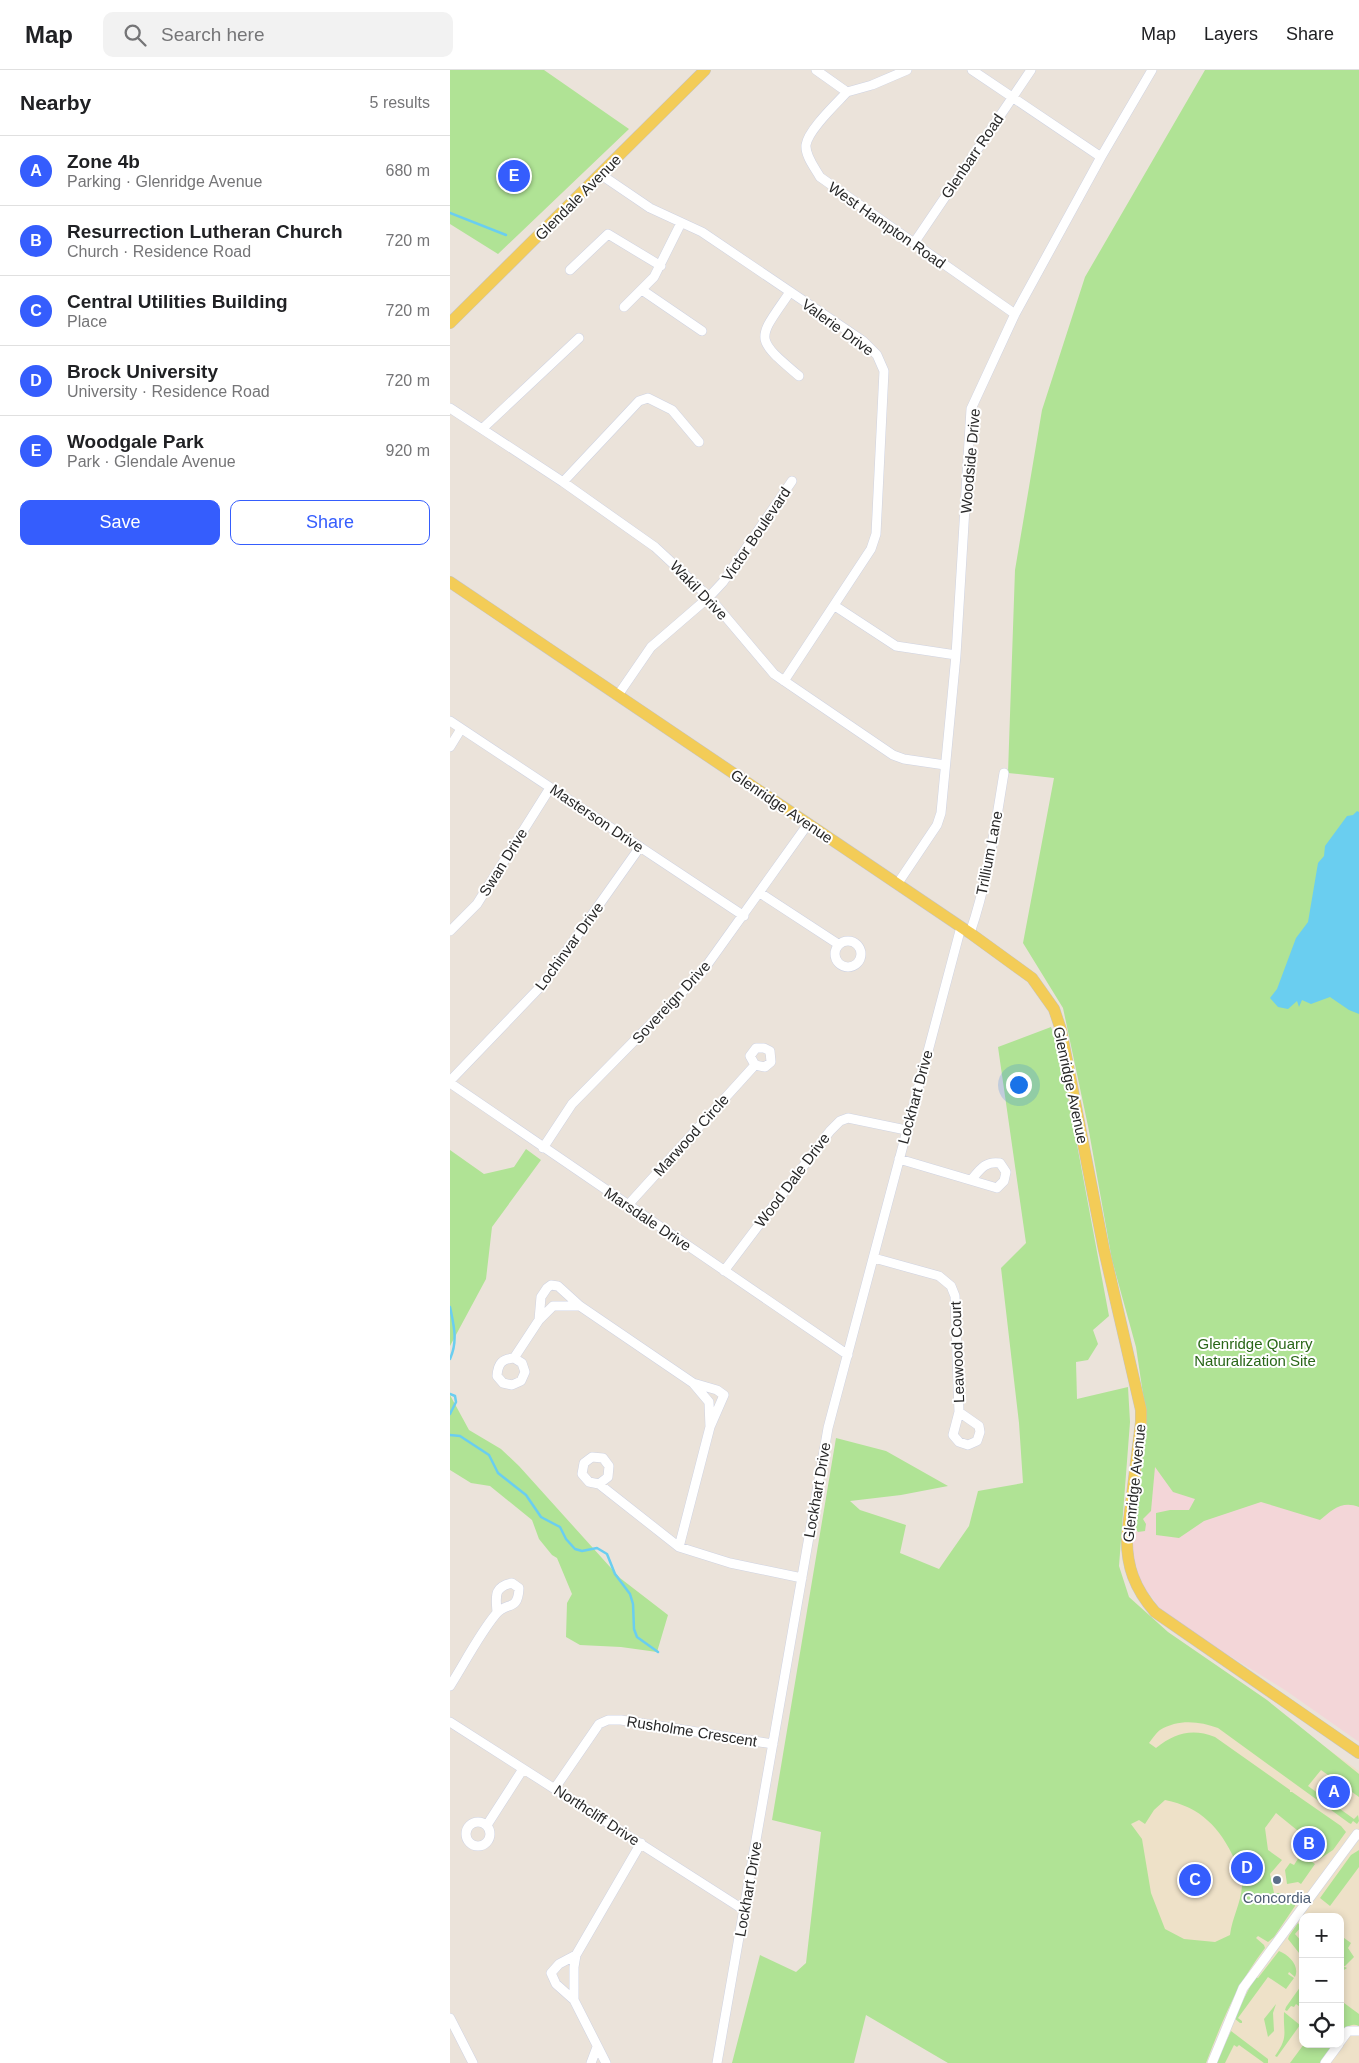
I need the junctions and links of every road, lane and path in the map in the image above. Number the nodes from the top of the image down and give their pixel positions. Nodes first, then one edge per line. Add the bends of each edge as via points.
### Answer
1 (704, 70) edge
2 (816, 70) edge
3 (907, 70) edge
4 (972, 70) edge
5 (1031, 70) edge
6 (1152, 70) edge
7 (847, 92) junction
8 (1012, 97) junction
9 (1101, 157) junction
10 (600, 174) junction
11 (681, 223) junction
12 (914, 243) junction
13 (661, 266) junction
14 (570, 270) dead end
15 (642, 290) junction
16 (790, 292) junction
17 (624, 307) dead end
18 (1015, 314) junction
19 (450, 323) edge
20 (702, 331) dead end
21 (579, 338) dead end
22 (799, 376) dead end
23 (450, 408) edge
24 (482, 429) junction
25 (699, 442) dead end
26 (792, 481) dead end
27 (563, 482) junction
28 (450, 582) edge
29 (709, 597) junction
30 (835, 606) junction
31 (956, 655) junction
32 (784, 681) junction
33 (618, 696) junction
34 (450, 721) edge
35 (461, 728) junction
36 (450, 747) edge
37 (944, 765) junction
38 (1004, 773) dead end
39 (550, 788) junction
40 (808, 824) junction
41 (640, 847) junction
42 (898, 883) junction
43 (760, 892) junction
44 (744, 916) junction
45 (966, 930) junction
46 (450, 931) edge
47 (838, 944) dead end
48 (755, 1064) dead end
49 (450, 1082) edge
50 (906, 1130) junction
51 (543, 1148) junction
52 (899, 1159) junction
53 (972, 1179) dead end
54 (628, 1205) junction
55 (874, 1258) junction
56 (724, 1271) junction
57 (580, 1306) junction
58 (539, 1320) junction
59 (848, 1355) junction
60 (514, 1358) dead end
61 (693, 1383) junction
62 (959, 1412) dead end
63 (710, 1427) junction
64 (600, 1484) dead end
65 (679, 1547) junction
66 (802, 1578) junction
67 (497, 1612) dead end
68 (450, 1686) edge
69 (450, 1722) edge
70 (773, 1744) junction
71 (1359, 1753) edge
72 (523, 1769) junction
73 (555, 1788) junction
74 (487, 1825) dead end
75 (1358, 1835) edge
76 (641, 1843) junction
77 (744, 1910) junction
78 (576, 1955) junction
79 (574, 2000) junction
80 (451, 2023) edge
81 (1359, 2031) edge
82 (1344, 2036) edge
83 (597, 2047) junction
84 (1336, 2048) edge
85 (473, 2063) edge
86 (591, 2063) edge
87 (606, 2063) edge
88 (717, 2063) edge
89 (1212, 2063) edge
90 (1325, 2063) edge

1 - 10 main road, Glendale Avenue
2 - 7 street
3 - 7 street
4 - 8 street
5 - 8 street, Glenbarr Road
6 - 9 street, Woodside Drive
7 - 12 street, West Hampton Road via 810,134 807,155 820,178
8 - 9 street
8 - 12 street, Glenbarr Road
9 - 18 street, Woodside Drive
10 - 11 street, Valerie Drive via 650,208
10 - 19 main road, Glendale Avenue
11 - 13 street
11 - 16 street, Valerie Drive via 702,232
12 - 18 street, West Hampton Road
13 - 14 street via 608,234
13 - 15 street
15 - 17 street
15 - 20 street
16 - 22 street via 765,329 764,341 773,354
16 - 30 street, Valerie Drive via 863,342 877,355 884,371 876,534 871,549
18 - 31 street, Woodside Drive via 972,409
21 - 24 street
23 - 24 street, Wakil Drive
24 - 27 street, Wakil Drive
25 - 27 street via 672,410 648,398 639,401
26 - 29 street, Victor Boulevard via 723,582
27 - 29 street, Wakil Drive via 655,546
28 - 33 main road, Glenridge Avenue
29 - 32 street, Wakil Drive via 774,674
29 - 33 street, Victor Boulevard via 652,647
30 - 31 street via 896,646
30 - 32 street, Valerie Drive
31 - 37 street, Woodside Drive
32 - 37 street, Wakil Drive via 893,755
33 - 40 main road, Glenridge Avenue
34 - 35 street, Masterson Drive
35 - 36 street
35 - 39 street, Masterson Drive
37 - 42 street, Woodside Drive via 941,813 937,825
38 - 45 street, Trillium Lane via 978,910
39 - 41 street, Masterson Drive
39 - 46 street, Swan Drive via 476,904
40 - 42 main road, Glenridge Avenue
40 - 43 street, Sovereign Drive
41 - 44 street, Masterson Drive
41 - 49 street, Lochinvar Drive via 544,984
42 - 45 main road, Glenridge Avenue
43 - 44 street, Sovereign Drive
43 - 47 street
44 - 51 street, Sovereign Drive via 702,972 572,1104
45 - 50 street, Lockhart Drive
45 - 71 main road, Glenridge Avenue via 1032,978 1054,1008 1061,1030 1104,1250 1140,1410 1127,1554 1138,1589 1155,1612
48 - 54 street, Marwood Circle
49 - 51 street, Marsdale Drive
50 - 52 street, Lockhart Drive
50 - 56 street, Wood Dale Drive via 848,1118 840,1121
51 - 54 street, Marsdale Drive
52 - 53 street
52 - 55 street, Lockhart Drive
54 - 56 street, Marsdale Drive
55 - 59 street, Lockhart Drive
55 - 62 street, Leawood Court via 939,1276 952,1286
56 - 59 street, Marsdale Drive
57 - 58 street via 553,1306
57 - 58 street via 558,1286 551,1285 541,1297
57 - 61 street
58 - 60 street
59 - 66 street, Lockhart Drive via 828,1428
61 - 63 street via 709,1402
61 - 63 street via 724,1395
63 - 65 street
64 - 65 street
65 - 66 street via 730,1563
66 - 70 street, Lockhart Drive
67 - 68 street
69 - 72 street, Northcliff Drive
70 - 73 street, Rusholme Crescent via 608,1720 599,1724
70 - 77 street, Lockhart Drive
72 - 73 street, Northcliff Drive
72 - 74 street
73 - 76 street, Northcliff Drive
75 - 89 street via 1243,1988
76 - 77 street, Northcliff Drive
76 - 78 street
77 - 88 street, Lockhart Drive
78 - 79 street
78 - 79 street via 559,1964 551,1973 556,1984
79 - 83 street
80 - 85 street
81 - 82 street via 1348,2031
83 - 86 street
83 - 87 street
84 - 90 street

